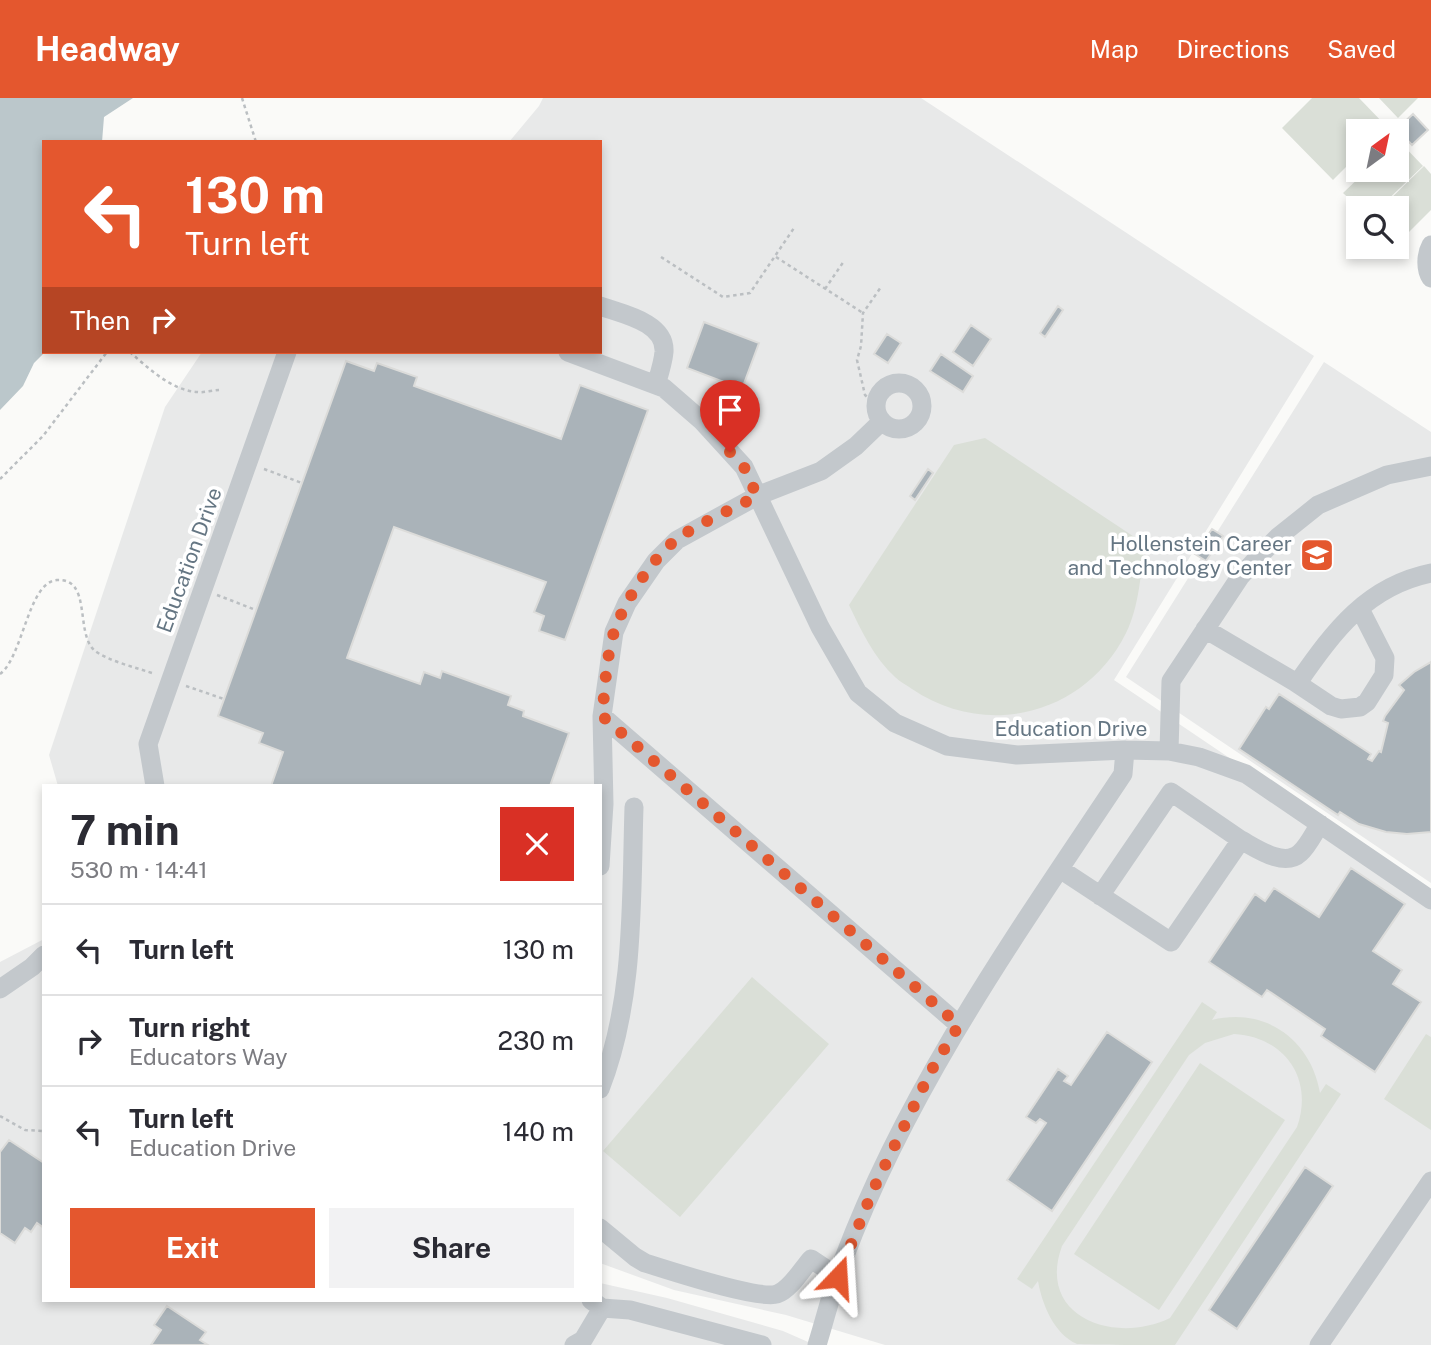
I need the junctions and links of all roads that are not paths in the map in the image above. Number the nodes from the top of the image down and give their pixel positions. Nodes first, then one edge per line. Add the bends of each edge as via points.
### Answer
1 (1431, 245) edge
2 (1431, 278) edge
3 (602, 307) edge
4 (286, 354) edge
5 (573, 354) edge
6 (656, 385) junction
7 (880, 414) road end
8 (1431, 466) edge
9 (757, 496) junction
10 (1431, 573) edge
11 (1360, 608) junction
12 (1205, 629) junction
13 (1295, 682) junction
14 (602, 716) junction
15 (1125, 750) junction
16 (1169, 751) junction
17 (155, 784) edge
18 (634, 807) dead end
19 (1320, 824) junction
20 (602, 835) edge
21 (1241, 841) junction
22 (1060, 869) junction
23 (1100, 896) junction
24 (1431, 900) edge
25 (42, 957) edge
26 (0, 989) edge
27 (959, 1025) junction
28 (602, 1083) edge
29 (1431, 1181) edge
30 (602, 1230) edge
31 (838, 1277) junction
32 (597, 1304) edge
33 (579, 1343) edge
34 (762, 1345) edge
35 (817, 1345) edge
36 (1319, 1345) edge

1 - 2 street via 1427,260
3 - 6 street via 654,328 663,341
4 - 17 street, Education Drive via 148,744
5 - 6 street, Education Drive
6 - 9 street, Education Drive via 702,421 744,467
7 - 9 street via 856,446 821,471
8 - 12 street via 1387,475 1318,505 1259,556
9 - 14 street via 677,540 645,576 614,632
9 - 15 street, Education Drive via 820,627 858,693 895,723 947,746 1017,755
10 - 11 street via 1401,583
11 - 13 street via 1335,631
11 - 13 street via 1386,666 1381,683 1367,702 1341,709
12 - 13 street
12 - 16 street via 1171,681
14 - 20 street
14 - 27 street
15 - 16 street, Education Drive
15 - 22 street via 1123,774
16 - 19 street, Education Drive via 1246,774
18 - 28 street via 627,971 617,1037
19 - 21 street via 1293,857 1279,858
19 - 24 street, Education Drive
21 - 23 street via 1171,942
21 - 23 street via 1171,792
22 - 23 street
22 - 27 street
25 - 26 street
27 - 31 street via 931,1071 873,1190
29 - 36 street
30 - 31 street via 645,1262 738,1290 778,1294 811,1259
31 - 35 street
32 - 33 street
32 - 34 street

